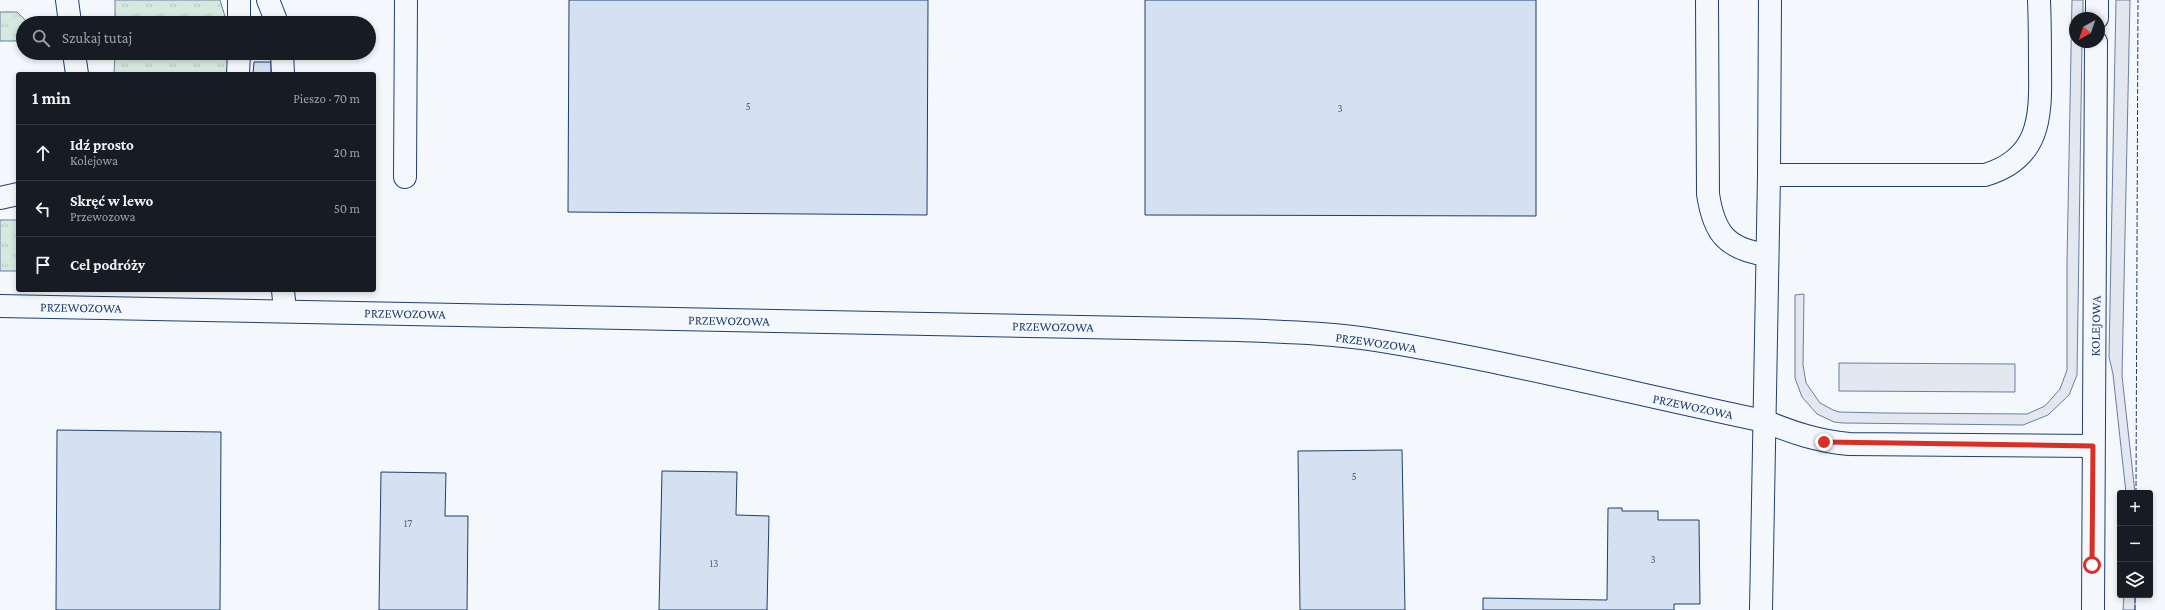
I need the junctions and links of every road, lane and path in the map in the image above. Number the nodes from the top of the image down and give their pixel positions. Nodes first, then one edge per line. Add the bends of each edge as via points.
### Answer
1 (67, 0) edge
2 (239, 0) edge
3 (268, 0) edge
4 (406, 0) edge
5 (1708, 0) edge
6 (1770, 0) edge
7 (2039, 0) edge
8 (2097, 0) edge
9 (2097, 12) edge
10 (69, 16) edge
11 (239, 16) edge
12 (274, 16) edge
13 (2096, 48) edge
14 (75, 60) edge
15 (239, 60) edge
16 (282, 60) edge
17 (77, 72) edge
18 (238, 72) edge
19 (283, 72) edge
20 (1769, 175) junction
21 (405, 177) dead end
22 (16, 194) edge
23 (0, 198) edge
24 (1767, 256) junction
25 (283, 292) edge
26 (0, 306) edge
27 (285, 311) junction
28 (1764, 421) junction
29 (2093, 446) junction
30 (1761, 610) edge
31 (2092, 610) edge

1 - 10 street
2 - 11 street
3 - 12 street
4 - 21 street
5 - 24 street via 1710,208 1717,228 1729,242 1744,251
6 - 20 street
7 - 20 street via 2041,104 2038,122 2024,152 2000,171 1985,175
8 - 9 street
13 - 29 street, KOLEJOWA
14 - 17 street
15 - 18 street
16 - 19 street
20 - 24 street
22 - 23 street
24 - 28 street
25 - 27 street
26 - 27 street, PRZEWOZOWA
27 - 28 street, PRZEWOZOWA via 1232,329 1304,333 1374,340 1441,352
28 - 29 street, PRZEWOZOWA via 1805,437 1836,443
28 - 30 street
29 - 31 street, KOLEJOWA

